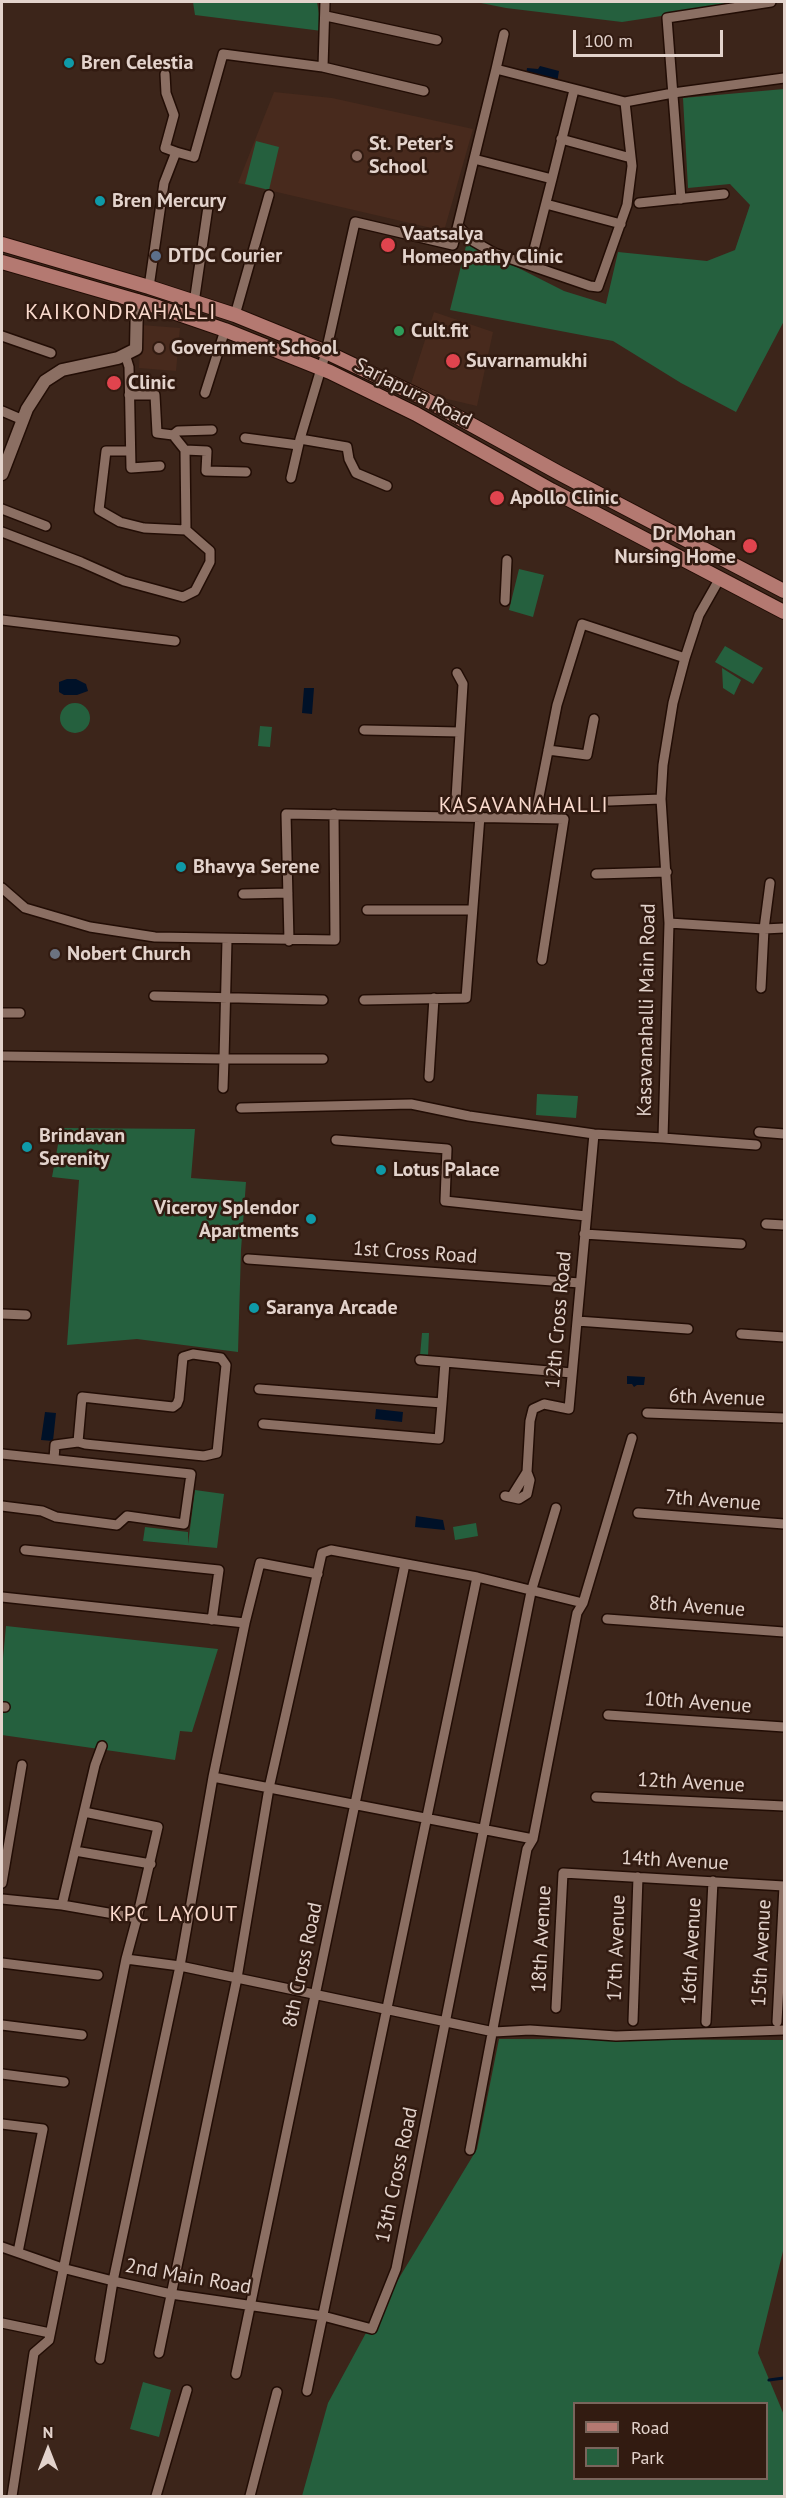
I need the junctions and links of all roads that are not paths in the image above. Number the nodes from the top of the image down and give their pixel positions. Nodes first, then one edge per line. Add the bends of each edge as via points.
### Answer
1 (325, 2) edge
2 (771, 2) edge
3 (326, 15) junction
4 (504, 34) dead end
5 (437, 40) dead end
6 (323, 67) junction
7 (496, 69) junction
8 (165, 74) dead end
9 (784, 78) edge
10 (574, 90) junction
11 (424, 91) dead end
12 (673, 93) junction
13 (625, 102) junction
14 (561, 138) junction
15 (176, 152) junction
16 (631, 158) junction
17 (474, 159) junction
18 (552, 178) junction
19 (724, 194) dead end
20 (269, 195) dead end
21 (681, 199) junction
22 (639, 203) dead end
23 (546, 204) junction
24 (208, 207) dead end
25 (621, 224) junction
26 (458, 226) junction
27 (2, 244) edge
28 (2, 264) edge
29 (530, 265) junction
30 (149, 287) junction
31 (136, 300) junction
32 (194, 303) junction
33 (235, 315) junction
34 (225, 330) junction
35 (2, 336) edge
36 (326, 352) junction
37 (51, 353) dead end
38 (125, 354) junction
39 (322, 368) junction
40 (205, 393) dead end
41 (129, 395) junction
42 (2, 411) edge
43 (23, 420) junction
44 (212, 430) dead end
45 (173, 435) junction
46 (245, 438) dead end
47 (299, 442) junction
48 (185, 450) junction
49 (130, 451) junction
50 (5, 455) edge
51 (159, 466) dead end
52 (246, 472) dead end
53 (559, 473) junction
54 (2, 474) edge
55 (291, 478) dead end
56 (387, 486) dead end
57 (552, 490) junction
58 (2, 509) edge
59 (46, 526) dead end
60 (186, 530) junction
61 (2, 532) edge
62 (507, 560) dead end
63 (720, 578) junction
64 (784, 591) edge
65 (505, 601) dead end
66 (784, 612) edge
67 (2, 620) edge
68 (175, 641) dead end
69 (685, 658) junction
70 (457, 673) dead end
71 (594, 719) dead end
72 (364, 729) dead end
73 (460, 732) junction
74 (548, 750) junction
75 (661, 799) junction
76 (609, 801) dead end
77 (334, 814) junction
78 (455, 815) junction
79 (480, 816) junction
80 (535, 817) junction
81 (667, 872) junction
82 (596, 874) dead end
83 (770, 883) dead end
84 (2, 888) edge
85 (288, 893) junction
86 (243, 894) dead end
87 (367, 910) dead end
88 (471, 910) junction
89 (669, 923) junction
90 (784, 928) edge
91 (764, 929) junction
92 (227, 940) junction
93 (289, 941) junction
94 (542, 960) dead end
95 (761, 988) dead end
96 (154, 996) dead end
97 (225, 997) junction
98 (434, 998) junction
99 (323, 1000) dead end
100 (364, 1000) dead end
101 (2, 1012) edge
102 (20, 1013) dead end
103 (2, 1056) edge
104 (224, 1059) junction
105 (323, 1059) dead end
106 (429, 1077) dead end
107 (223, 1088) dead end
108 (241, 1108) dead end
109 (759, 1132) dead end
110 (594, 1134) junction
111 (784, 1134) edge
112 (663, 1138) junction
113 (336, 1140) dead end
114 (756, 1145) dead end
115 (586, 1216) junction
116 (766, 1224) dead end
117 (784, 1225) edge
118 (584, 1234) junction
119 (741, 1244) dead end
120 (248, 1259) dead end
121 (580, 1283) junction
122 (2, 1314) edge
123 (26, 1315) dead end
124 (577, 1321) junction
125 (688, 1329) dead end
126 (741, 1334) dead end
127 (784, 1337) edge
128 (420, 1360) dead end
129 (444, 1362) junction
130 (572, 1373) junction
131 (259, 1389) dead end
132 (442, 1403) junction
133 (647, 1413) dead end
134 (784, 1419) edge
135 (263, 1424) dead end
136 (632, 1438) dead end
137 (78, 1442) junction
138 (2, 1454) edge
139 (54, 1459) junction
140 (508, 1496) dead end
141 (2, 1506) edge
142 (556, 1508) dead end
143 (638, 1513) dead end
144 (784, 1524) edge
145 (25, 1550) dead end
146 (405, 1564) junction
147 (318, 1574) junction
148 (477, 1577) junction
149 (531, 1592) junction
150 (2, 1597) edge
151 (583, 1603) junction
152 (607, 1619) dead end
153 (212, 1620) junction
154 (245, 1623) junction
155 (784, 1632) edge
156 (609, 1715) dead end
157 (784, 1728) edge
158 (102, 1746) dead end
159 (22, 1765) dead end
160 (213, 1777) junction
161 (269, 1788) junction
162 (596, 1797) dead end
163 (355, 1804) junction
164 (784, 1806) edge
165 (84, 1812) junction
166 (428, 1819) junction
167 (483, 1829) junction
168 (533, 1839) junction
169 (75, 1851) junction
170 (151, 1864) junction
171 (563, 1873) joint
172 (638, 1877) junction
173 (713, 1881) junction
174 (2, 1883) edge
175 (784, 1886) edge
176 (2, 1899) edge
177 (62, 1905) junction
178 (137, 1918) junction
179 (126, 1959) junction
180 (2, 1963) edge
181 (180, 1966) junction
182 (98, 1975) dead end
183 (237, 1978) junction
184 (315, 1995) junction
185 (556, 2008) dead end
186 (386, 2011) junction
187 (633, 2021) dead end
188 (706, 2022) dead end
189 (777, 2022) dead end
190 (446, 2024) junction
191 (2, 2025) edge
192 (784, 2030) edge
193 (494, 2032) junction
194 (82, 2035) dead end
195 (2, 2074) edge
196 (64, 2082) dead end
197 (2, 2124) edge
198 (470, 2150) dead end
199 (2, 2247) edge
200 (18, 2252) junction
201 (62, 2268) junction
202 (113, 2281) junction
203 (171, 2294) junction
204 (250, 2307) junction
205 (323, 2316) junction
206 (2, 2324) edge
207 (372, 2330) joint
208 (50, 2333) junction
209 (159, 2353) dead end
210 (100, 2359) dead end
211 (236, 2374) dead end
212 (187, 2390) dead end
213 (307, 2391) dead end
214 (277, 2392) dead end
215 (12, 2496) edge
216 (156, 2496) edge
217 (250, 2496) edge

1 - 3 street
2 - 12 street via 667,18
3 - 5 street
3 - 6 street
4 - 7 street
6 - 11 street
6 - 15 street via 223,54 194,158
7 - 10 street
7 - 17 street
8 - 15 street via 166,93 174,115 165,148
9 - 12 street
10 - 13 street
10 - 14 street
12 - 13 street
12 - 21 street
13 - 16 street
14 - 16 street
14 - 18 street
15 - 30 street via 164,183
16 - 25 street via 627,205
17 - 18 street
17 - 26 street
18 - 23 street
19 - 21 street
20 - 33 street
21 - 22 street
23 - 25 street
23 - 29 street
24 - 32 street
25 - 29 street via 598,287
26 - 29 street via 473,241 495,253
26 - 36 street via 453,245 355,222
27 - 30 main road, Sarjapura Road
28 - 31 main road, Sarjapura Road
30 - 32 main road, Sarjapura Road
31 - 34 main road, Sarjapura Road
31 - 38 main road via 136,348
32 - 33 main road, Sarjapura Road
33 - 36 main road, Sarjapura Road
34 - 39 main road, Sarjapura Road
34 - 40 street
35 - 37 street
36 - 39 street
36 - 53 main road, Sarjapura Road via 423,398
38 - 41 street
38 - 43 main road via 62,370 45,381
39 - 47 street
39 - 57 main road, Sarjapura Road via 416,414
41 - 45 street via 155,395 157,432
41 - 49 street
42 - 43 street
43 - 50 main road
44 - 45 street via 178,430
45 - 48 street
46 - 47 street
47 - 55 street
47 - 56 street via 347,447 356,473
48 - 52 street via 207,451 206,471
48 - 60 street
49 - 51 street via 131,468
49 - 60 street via 106,451 99,510 120,522 144,528
50 - 54 main road
53 - 57 main road
53 - 64 main road, Sarjapura Road
57 - 63 main road, Sarjapura Road
58 - 59 street
60 - 61 street via 210,551 210,562 195,591 183,597 124,581
62 - 65 street
63 - 66 main road, Sarjapura Road
63 - 69 street, Kasavanahalli Main Road via 699,615
67 - 68 street
69 - 74 street via 582,624 556,705
69 - 75 street, Kasavanahalli Main Road via 668,734
70 - 73 street via 463,684
71 - 74 street via 587,755
72 - 73 street
73 - 78 street
74 - 80 street
75 - 76 street
75 - 81 street, Kasavanahalli Main Road
77 - 78 street
77 - 85 street via 286,813
77 - 93 street via 335,940
78 - 79 street
79 - 80 street
79 - 88 street
80 - 94 street via 564,819
81 - 82 street
81 - 89 street, Kasavanahalli Main Road
83 - 91 street
84 - 92 street via 25,908 90,927 155,937
85 - 86 street
85 - 93 street
87 - 88 street
88 - 98 street via 466,998
89 - 91 street
89 - 112 street, Kasavanahalli Main Road
90 - 91 street
91 - 95 street
92 - 93 street
92 - 97 street
96 - 97 street
97 - 99 street
97 - 104 street
98 - 100 street
98 - 106 street
101 - 102 street
103 - 104 street
104 - 105 street
104 - 107 street
108 - 110 street, Kasavanahalli Main Road via 411,1104
109 - 111 street
110 - 112 street, Kasavanahalli Main Road
110 - 115 street, 12th Cross Road
112 - 114 street
113 - 115 street via 447,1149 445,1201
115 - 118 street, 12th Cross Road
116 - 117 street
118 - 119 street
118 - 121 street, 12th Cross Road
120 - 121 street, 1st Cross Road
121 - 124 street, 12th Cross Road
122 - 123 street
124 - 125 street
124 - 130 street, 12th Cross Road
126 - 127 street
128 - 129 street
129 - 130 street
129 - 132 street
130 - 140 street, 12th Cross Road via 569,1409 544,1404 533,1409 527,1472
131 - 132 street
132 - 135 street via 439,1439
133 - 134 street, 6th Avenue
136 - 151 street
137 - 137 street via 82,1397 173,1407 179,1399 183,1357 193,1354 221,1358 226,1365 217,1453 204,1456
137 - 139 street via 55,1445
138 - 139 street
139 - 141 street via 191,1474 184,1524 127,1516 117,1524
142 - 149 street, 13th Cross Road
143 - 144 street, 7th Avenue
145 - 153 street via 219,1570
146 - 147 street via 331,1550 322,1553
146 - 148 street
146 - 163 street, 8th Cross Road
147 - 154 street via 260,1563
147 - 161 street
148 - 149 street
148 - 166 street
149 - 151 street
149 - 167 street, 13th Cross Road
150 - 153 street
151 - 168 street via 577,1614
152 - 155 street, 8th Avenue
153 - 154 street
154 - 160 street
156 - 157 street, 10th Avenue
158 - 165 street
159 - 174 street
160 - 161 street
160 - 181 street
161 - 163 street
161 - 183 street
162 - 164 street, 12th Avenue
163 - 166 street
163 - 184 street, 8th Cross Road
165 - 169 street
165 - 170 street via 158,1827
166 - 167 street
166 - 186 street
167 - 168 street
167 - 190 street, 13th Cross Road
168 - 193 street via 527,1849
169 - 170 street
169 - 177 street
170 - 178 street
171 - 172 street, 14th Avenue
171 - 185 street, 18th Avenue
172 - 173 street, 14th Avenue
172 - 187 street, 17th Avenue
173 - 175 street, 14th Avenue
173 - 188 street, 16th Avenue
175 - 189 street, 15th Avenue
176 - 177 street
177 - 178 street
178 - 179 street
179 - 181 street
179 - 201 street
180 - 182 street
181 - 183 street
181 - 202 street
183 - 184 street
183 - 203 street
184 - 186 street
184 - 204 street, 8th Cross Road
186 - 190 street
186 - 205 street
190 - 193 street
190 - 207 street, 13th Cross Road via 396,2269
191 - 194 street
192 - 193 street via 616,2036 530,2030
193 - 198 street
195 - 196 street
197 - 200 street via 43,2129
199 - 200 street, 2nd Main Road
200 - 201 street, 2nd Main Road
201 - 202 street, 2nd Main Road
201 - 208 street
202 - 203 street, 2nd Main Road
202 - 210 street
203 - 204 street, 2nd Main Road
203 - 209 street
204 - 205 street, 2nd Main Road
204 - 211 street, 8th Cross Road
205 - 207 street, 2nd Main Road
205 - 213 street
206 - 208 street
208 - 215 street via 49,2340 34,2353
212 - 216 street
214 - 217 street

